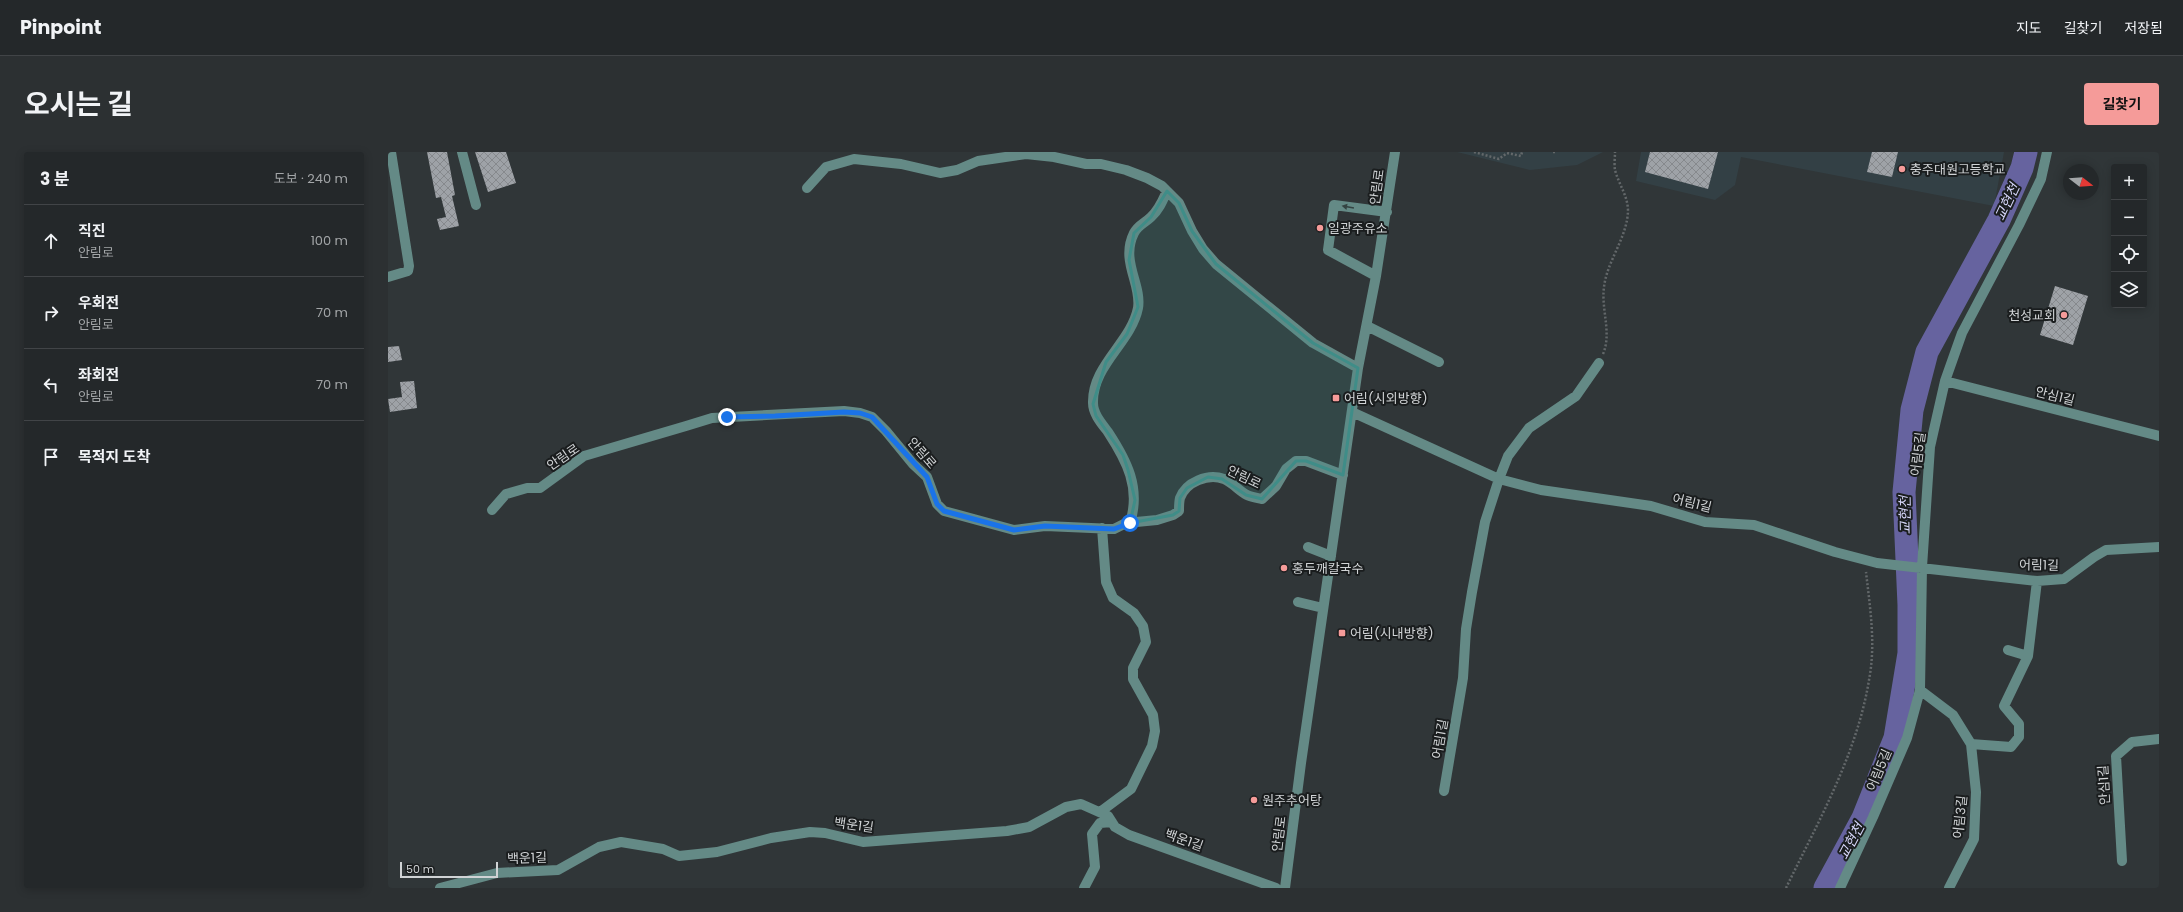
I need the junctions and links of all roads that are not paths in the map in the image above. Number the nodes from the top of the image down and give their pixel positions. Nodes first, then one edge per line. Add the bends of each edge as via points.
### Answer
1 (391, 152) edge
2 (462, 152) edge
3 (1395, 152) edge
4 (2047, 152) edge
5 (854, 155) edge
6 (807, 188) dead end
7 (1167, 191) junction
8 (476, 205) dead end
9 (1386, 212) junction
10 (388, 276) edge
11 (1376, 276) junction
12 (1367, 326) junction
13 (1439, 362) dead end
14 (1599, 363) road end
15 (1358, 368) junction
16 (1945, 382) junction
17 (1352, 412) junction
18 (2159, 436) edge
19 (1343, 474) junction
20 (1498, 479) junction
21 (492, 510) dead end
22 (1130, 523) junction
23 (1102, 528) junction
24 (1308, 547) dead end
25 (2159, 547) edge
26 (1331, 556) junction
27 (1922, 567) junction
28 (2037, 581) junction
29 (1298, 602) dead end
30 (1323, 608) junction
31 (2008, 650) dead end
32 (2028, 656) junction
33 (1920, 690) junction
34 (2159, 739) edge
35 (1971, 744) junction
36 (1444, 791) dead end
37 (1100, 812) junction
38 (1112, 822) junction
39 (2122, 861) dead end
40 (440, 888) edge
41 (1084, 888) edge
42 (1276, 888) edge
43 (1285, 888) edge
44 (1840, 888) edge
45 (1949, 888) edge

1 - 10 street via 409,266 408,271 404,273
2 - 8 street
3 - 9 street, 안림로
4 - 16 street, 어림5길 via 2041,179 1962,333
5 - 6 street via 826,167
5 - 7 street via 940,173 957,170 978,161 1026,154 1054,157 1126,170 1147,178
7 - 15 street via 1179,203 1203,250 1216,264 1313,343
7 - 22 street via 1152,217 1142,223 1134,233 1129,260 1138,307 1127,334 1106,362 1095,390 1093,404 1096,416 1123,455 1128,470 1135,500
9 - 11 street, 안림로
9 -> 11 street via 1334,204 1328,250
11 - 12 street, 안림로
12 - 13 street
12 - 15 street, 안림로
14 - 20 street, 어림1길 via 1576,396 1529,428 1508,456
15 - 17 street, 안림로
16 - 18 street, 안심1길
16 - 27 street, 어림5길 via 1930,447
17 - 19 street, 안림로
17 - 20 street, 어림1길
19 - 22 street, 안림로 via 1306,461 1296,461 1286,469 1276,486 1262,500 1246,495 1234,484 1208,477 1197,480 1187,488 1180,498 1179,511 1173,515
19 - 26 street, 안림로
20 - 27 street, 어림1길 via 1541,490 1651,506 1705,522 1754,526 1877,563
20 - 36 street, 어림1길 via 1485,522 1472,592 1460,694
21 - 23 street, 안림로 via 506,494 527,488 540,488 584,456 686,426 720,418 844,412 872,417 912,464 927,477 937,504 944,511 1014,530 1045,526
22 - 23 street, 안림로 via 1114,529
23 - 37 street via 1106,582 1113,598 1134,613 1143,626 1146,642 1133,668 1133,679 1153,715 1155,731 1152,746 1132,789
24 - 26 street
25 - 28 street, 어림1길 via 2106,550 2064,579
26 - 30 street, 안림로
27 - 28 street, 어림1길
27 - 33 street, 어림5길
28 - 32 street
29 - 30 street
30 - 43 street, 안림로
31 - 32 street
32 - 35 street via 2004,706 2019,724 2018,737 2011,748
33 - 35 street, 어림3길 via 1953,715
33 - 44 street, 어림5길 via 1907,738
34 - 39 street, 안심1길 via 2132,742 2116,756
35 - 45 street, 어림3길 via 1976,792 1974,840
37 - 38 street, 백운1길 via 1108,816
37 - 40 street, 백운1길 via 1081,804 1066,807 1029,827 1007,831 863,842 810,832 771,838 717,852 679,856 663,849 621,842 600,847 558,870 497,873
38 - 41 street via 1100,823 1092,834 1094,867
38 - 42 street, 백운1길 via 1115,827 1129,835

